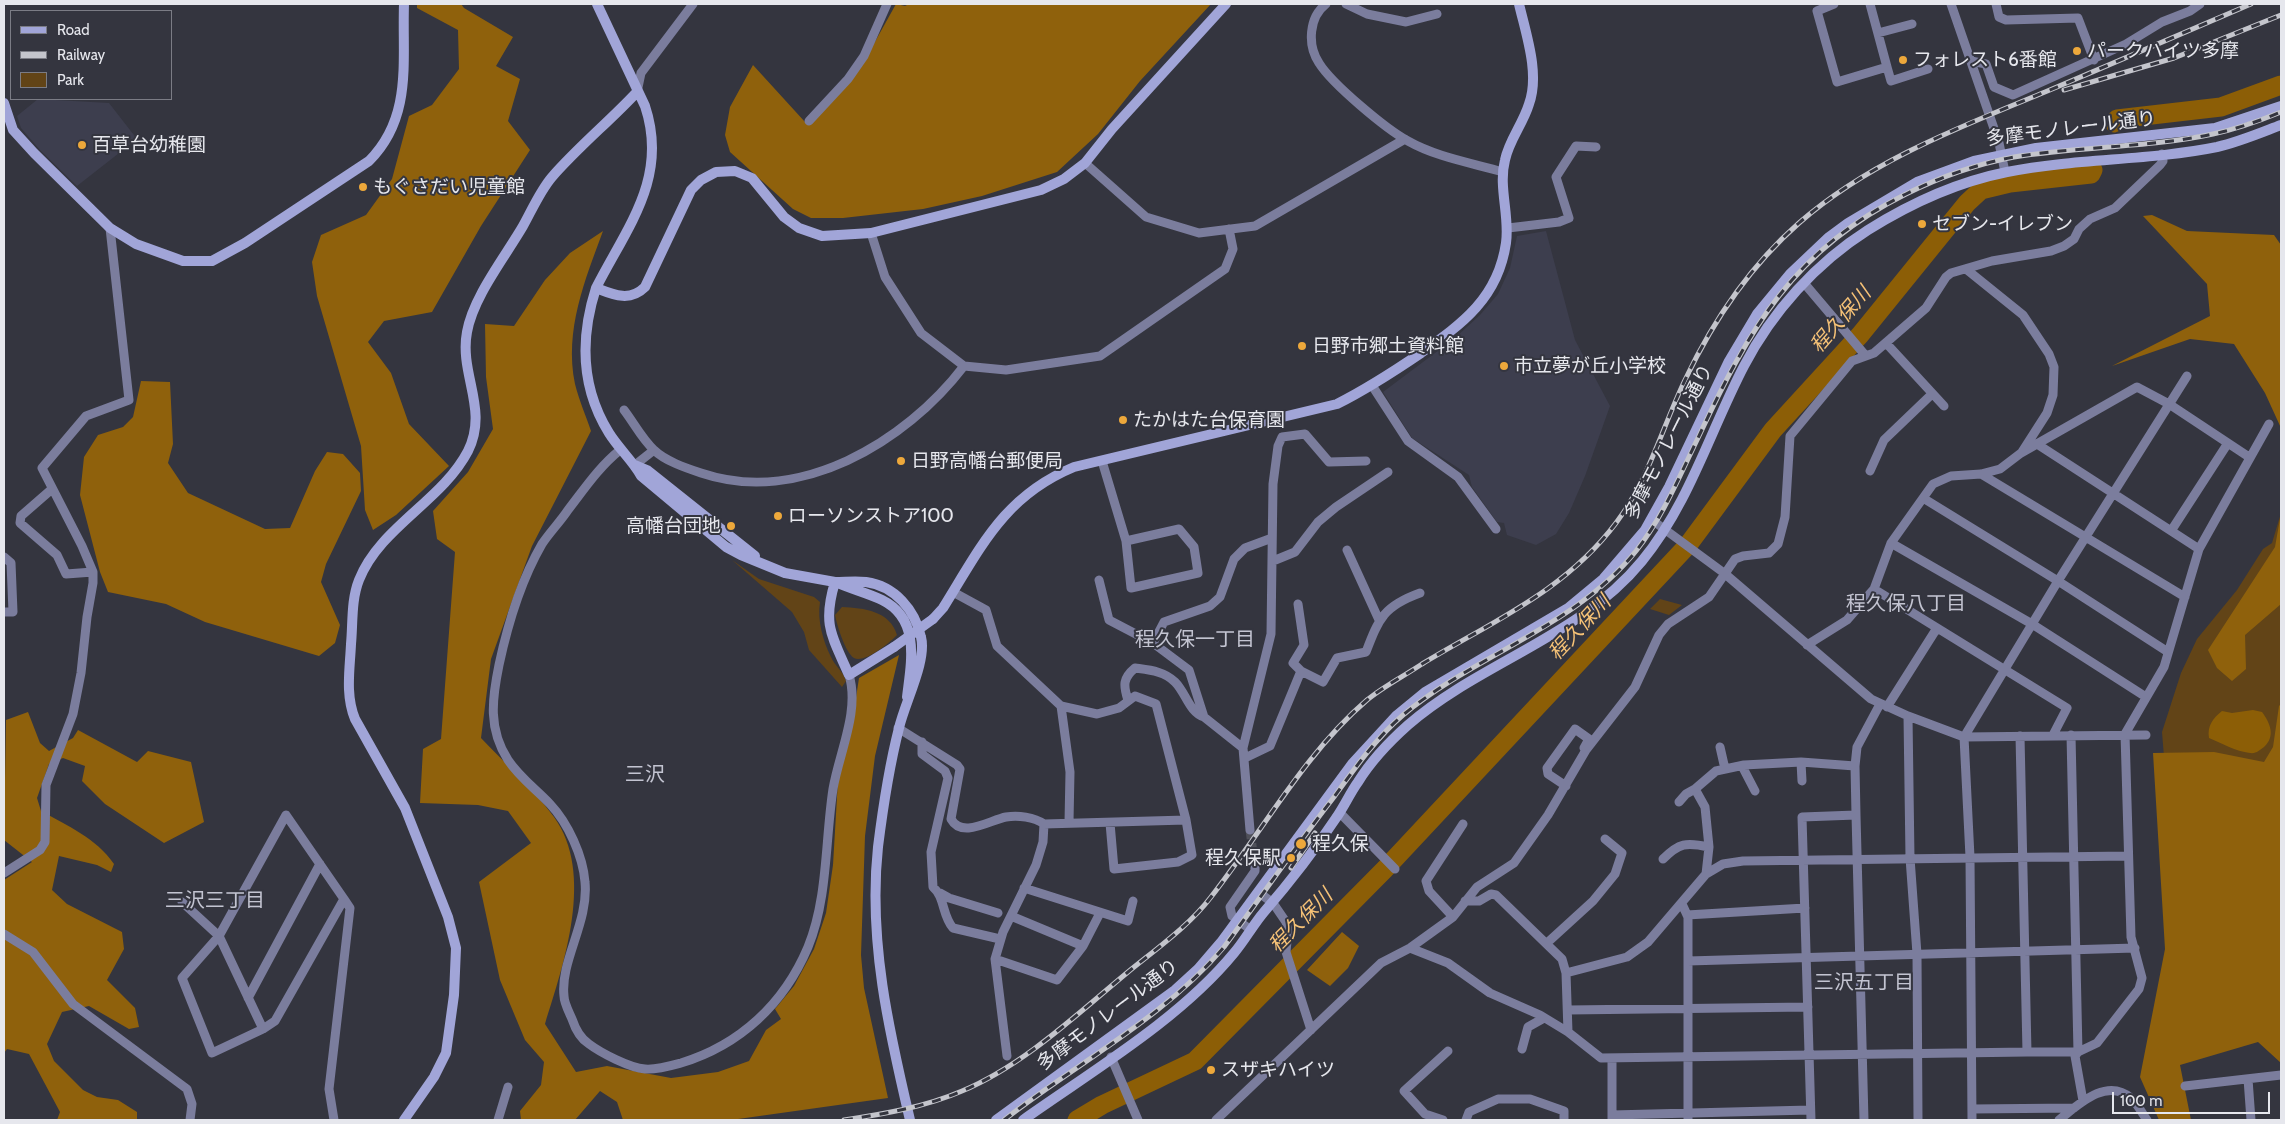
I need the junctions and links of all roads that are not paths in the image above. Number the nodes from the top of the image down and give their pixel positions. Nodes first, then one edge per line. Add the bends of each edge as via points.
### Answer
1 (404, 4) edge
2 (597, 4) edge
3 (693, 4) edge
4 (887, 4) edge
5 (1226, 4) edge
6 (1326, 4) edge
7 (1346, 4) edge
8 (1519, 4) edge
9 (1834, 4) edge
10 (1870, 4) edge
11 (1951, 4) edge
12 (1996, 4) edge
13 (2200, 4) edge
14 (1815, 8) edge
15 (1436, 14) dead end
16 (1912, 24) dead end
17 (1878, 33) junction
18 (2094, 60) junction
19 (1971, 61) junction
20 (1887, 67) junction
21 (1928, 69) dead end
22 (637, 92) junction
23 (4, 103) edge
24 (2281, 106) edge
25 (809, 121) dead end
26 (2281, 125) edge
27 (1405, 139) junction
28 (1596, 147) dead end
29 (2001, 153) junction
30 (2162, 154) junction
31 (1085, 163) junction
32 (1503, 172) junction
33 (2006, 172) junction
34 (110, 228) junction
35 (1508, 228) junction
36 (1229, 229) junction
37 (871, 232) junction
38 (1966, 269) junction
39 (1804, 283) junction
40 (596, 288) junction
41 (1886, 343) junction
42 (1865, 356) junction
43 (964, 366) junction
44 (2187, 376) dead end
45 (1373, 387) junction
46 (1932, 394) junction
47 (2169, 404) junction
48 (1944, 406) dead end
49 (624, 410) dead end
50 (2269, 424) dead end
51 (2228, 443) junction
52 (2037, 444) junction
53 (620, 450) junction
54 (654, 450) junction
55 (2021, 453) junction
56 (2249, 457) junction
57 (1102, 461) junction
58 (1366, 461) dead end
59 (635, 465) junction
60 (1870, 471) dead end
61 (1388, 472) dead end
62 (1981, 474) junction
63 (52, 489) junction
64 (2113, 493) junction
65 (1922, 498) junction
66 (1652, 520) junction
67 (1496, 529) dead end
68 (1665, 529) junction
69 (2171, 531) junction
70 (2085, 537) junction
71 (1272, 538) junction
72 (1126, 541) junction
73 (1891, 543) junction
74 (1347, 550) dead end
75 (2199, 550) junction
76 (4, 557) edge
77 (1273, 562) junction
78 (92, 572) junction
79 (1724, 572) junction
80 (1099, 580) dead end
81 (2058, 580) junction
82 (835, 582) junction
83 (1874, 589) junction
84 (953, 592) junction
85 (1420, 593) dead end
86 (2185, 597) junction
87 (1298, 604) dead end
88 (4, 612) edge
89 (1378, 620) junction
90 (2032, 624) junction
91 (1937, 628) junction
92 (1153, 643) junction
93 (1807, 645) junction
94 (2168, 652) junction
95 (2004, 670) junction
96 (1301, 671) junction
97 (849, 674) junction
98 (2146, 697) junction
99 (1128, 700) junction
100 (1884, 705) junction
101 (1061, 706) junction
102 (1908, 716) junction
103 (1204, 717) junction
104 (898, 728) junction
105 (2125, 734) junction
106 (2053, 735) junction
107 (2071, 735) junction
108 (2146, 735) dead end
109 (2020, 736) junction
110 (1964, 737) junction
111 (922, 742) junction
112 (1243, 748) junction
113 (1720, 748) dead end
114 (1586, 750) junction
115 (1245, 758) junction
116 (1801, 762) junction
117 (1742, 766) junction
118 (1854, 766) junction
119 (1725, 769) junction
120 (1802, 782) dead end
121 (1566, 786) junction
122 (1695, 789) junction
123 (1755, 791) dead end
124 (1679, 802) dead end
125 (1340, 813) junction
126 (1856, 815) junction
127 (1186, 820) junction
128 (1069, 822) junction
129 (1110, 823) junction
130 (1044, 824) junction
131 (1463, 824) dead end
132 (1250, 830) tunnel mouth
133 (1605, 839) dead end
134 (1709, 846) junction
135 (2073, 856) junction
136 (2128, 856) junction
137 (1970, 857) junction
138 (2023, 857) junction
139 (1858, 858) junction
140 (1910, 858) junction
141 (1663, 859) dead end
142 (1804, 859) junction
143 (320, 864) junction
144 (1255, 868) tunnel mouth
145 (1394, 869) dead end
146 (4, 874) edge
147 (1706, 874) junction
148 (1024, 888) junction
149 (1258, 892) junction
150 (940, 893) junction
151 (344, 899) junction
152 (1133, 901) dead end
153 (1465, 901) junction
154 (182, 902) dead end
155 (1273, 903) junction
156 (1682, 904) junction
157 (1805, 908) junction
158 (998, 913) dead end
159 (1100, 913) junction
160 (1687, 915) junction
161 (1011, 916) junction
162 (1453, 917) junction
163 (1237, 920) junction
164 (1251, 930) junction
165 (4, 934) edge
166 (219, 936) junction
167 (1000, 939) junction
168 (1547, 943) junction
169 (1083, 946) junction
170 (1410, 948) junction
171 (2135, 948) junction
172 (2076, 950) junction
173 (2025, 952) junction
174 (1970, 953) junction
175 (1917, 954) junction
176 (1860, 956) junction
177 (1806, 957) junction
178 (995, 959) junction
179 (1688, 961) junction
180 (1566, 973) junction
181 (248, 998) junction
182 (1808, 1007) junction
183 (1688, 1008) junction
184 (1568, 1010) junction
185 (1544, 1018) junction
186 (263, 1029) junction
187 (1311, 1030) junction
188 (1568, 1032) junction
189 (1522, 1049) dead end
190 (1448, 1051) dead end
191 (2027, 1052) junction
192 (2078, 1052) junction
193 (1972, 1053) junction
194 (1863, 1054) junction
195 (1919, 1054) junction
196 (1809, 1055) junction
197 (1007, 1056) dead end
198 (1111, 1057) junction
199 (1688, 1057) junction
200 (1612, 1059) junction
201 (2281, 1075) edge
202 (2248, 1079) junction
203 (2185, 1086) dead end
204 (508, 1087) dead end
205 (2083, 1101) junction
206 (2074, 1108) junction
207 (1972, 1109) junction
208 (1810, 1110) junction
209 (1688, 1117) edge
210 (1612, 1118) edge
211 (190, 1120) edge
212 (334, 1120) edge
213 (404, 1120) edge
214 (498, 1120) edge
215 (910, 1120) edge
216 (996, 1120) edge
217 (1023, 1120) edge
218 (1138, 1120) edge
219 (1216, 1120) edge
220 (1443, 1120) edge
221 (1466, 1120) edge
222 (1564, 1120) edge
223 (1810, 1120) edge
224 (1864, 1120) edge
225 (1918, 1120) edge
226 (1972, 1120) edge
227 (2059, 1120) edge
228 (2147, 1120) edge
229 (2251, 1120) edge

1 - 34 street via 401,97 396,123 385,143 369,161 245,243 212,261 174,259 136,244
2 - 22 street
3 - 22 street via 641,73
4 - 25 street via 864,56 848,79
5 - 31 street
6 - 27 street via 1320,8 1312,25 1312,42 1318,63 1354,100
7 - 15 street via 1367,14 1406,22
8 - 32 street via 1533,76 1532,92 1509,147
9 - 14 street
10 - 17 street
11 - 19 street
12 - 18 street via 1999,17 2006,20 2078,18
13 - 18 street
14 - 20 street via 1837,82
16 - 17 street
17 - 20 street
18 - 19 street via 2014,95 1994,87 1986,64
19 - 29 street
20 - 21 street via 1891,80
22 - 40 street via 649,118 652,140 648,182 636,216
22 - 213 street via 550,179 479,300 466,338 468,371 476,408 471,443 451,475 375,554 359,580 354,599 349,678 354,719 405,808 448,917 456,948 454,1003 446,1053 434,1078
23 - 34 street via 18,136
24 - 29 street, 多摩モノレール通り via 2229,125 2201,131
26 - 30 street, 多摩モノレール通り via 2218,146
27 - 32 street via 1438,153
27 - 36 street via 1254,226
28 - 35 street via 1576,146 1556,177 1568,218
29 - 33 street
29 - 66 street, 多摩モノレール通り via 1946,170 1899,192 1835,232 1790,274 1743,336
30 - 33 street, 多摩モノレール通り
30 - 38 street via 2160,165 2115,208 2090,219 2064,246
31 - 36 street via 1146,216 1199,233
31 - 37 street via 1064,179 1041,190
32 - 35 street
33 - 39 street, 多摩モノレール通り via 1961,184 1906,208 1856,238
34 - 63 street via 128,400 86,416 42,468
35 - 45 street via 1499,273 1470,316
36 - 43 street via 1233,249 1225,269 1100,356 1006,370
37 - 40 street via 822,236 799,228 784,217 752,178 735,171 716,172 690,190 645,287 632,296 616,296
37 - 43 street via 885,277 921,333
38 - 41 street via 1946,277 1929,305
38 - 55 street via 2024,315 2054,367 2053,395 2047,413
39 - 42 street
39 - 68 street, 多摩モノレール通り via 1769,325 1754,349
40 - 53 street via 586,336 587,373 596,407
41 - 42 street
41 - 46 street
42 - 79 street via 1852,361 1790,436 1784,517 1778,544 1770,553 1735,560
43 - 54 street via 945,390 893,434 855,458 800,478 746,482 717,478 692,470
44 - 47 street
45 - 57 street via 1337,404
45 - 67 street via 1408,441 1464,483
46 - 48 street
46 - 60 street via 1884,440
47 - 51 street
47 - 52 street via 2137,387
47 - 64 street
49 - 54 street
50 - 56 street
51 - 56 street
51 - 69 street
52 - 55 street
52 - 64 street
53 - 59 street
53 - 97 street via 596,472 543,543 521,585 507,627 492,708 494,733 507,759 565,823 583,867 583,915 568,967 564,997 573,1023 585,1042 644,1070 668,1067 703,1056 746,1031 770,1009 808,946 818,907 834,786 852,700
54 - 59 street
55 - 62 street via 2000,469
56 - 75 street
57 - 72 street
57 - 84 street via 1050,477 1017,502 996,525
58 - 71 street via 1329,462 1305,434 1282,437 1273,484
59 - 82 street via 641,476 726,547 786,573
61 - 77 street via 1318,522 1294,552
62 - 65 street via 1951,476 1933,484
62 - 70 street
63 - 78 street
63 - 78 street via 21,516 20,522 57,555 66,574
64 - 69 street
64 - 70 street
65 - 73 street
65 - 81 street
66 - 68 street
66 - 149 street, 多摩モノレール通り via 1618,564 1586,594 1425,692 1397,714 1352,764
68 - 79 street
68 - 125 street, 多摩モノレール通り via 1630,574 1594,607 1460,688 1411,723 1365,772
69 - 75 street
70 - 81 street
70 - 86 street
71 - 77 street
71 - 92 street via 1245,548 1234,559 1220,596 1210,606 1164,622
72 - 72 street via 1179,529 1194,547 1198,573 1131,588
73 - 83 street
73 - 90 street
74 - 89 street
75 - 86 street
76 - 88 street via 11,563 13,612
77 - 112 street via 1271,634
78 - 146 street via 76,698 46,785 45,842 40,850
79 - 93 street
79 - 114 street via 1709,597 1668,624 1659,635 1635,687
80 - 92 street via 1109,620
81 - 90 street
81 - 94 street
82 - 97 street via 828,611 828,629
82 - 104 street via 884,601 904,618 912,641 907,697
83 - 91 street
83 - 93 street via 1847,620
84 - 97 street, bridge via 933,619
84 - 101 street via 986,610 997,646
85 - 89 street via 1403,599
86 - 94 street
87 - 96 street via 1304,645 1293,663
89 - 96 street via 1366,652 1337,658 1323,682
90 - 95 street
90 - 98 street
91 - 95 street
91 - 100 street
92 - 103 street via 1189,670
93 - 100 street via 1871,699
94 - 98 street via 2164,667
95 - 106 street via 2067,708
95 - 110 street
96 - 115 street via 1270,746
98 - 105 street
99 - 101 street via 1119,708 1097,714
99 - 103 street via 1123,687 1126,676 1135,668 1160,672 1175,682 1197,714
99 - 127 street via 1135,696 1156,704
100 - 102 street
100 - 118 street via 1857,747
101 - 128 street via 1070,772
102 - 110 street
102 - 140 street
103 - 112 street
104 - 111 street
104 - 215 street via 878,849 876,916 885,1002
105 - 107 street
105 - 108 street
105 - 136 street
106 - 107 street
106 - 109 street
107 - 135 street
109 - 110 street
109 - 138 street
110 - 137 street
111 - 130 street via 960,769 951,819 953,824 982,827 1005,817 1038,820
111 - 150 street via 922,754 945,770 948,778 931,852 933,887
112 - 115 street
113 - 119 street
114 - 121 street
114 - 121 street via 1589,738 1575,729 1547,768 1548,774
115 - 132 street
116 - 117 street
116 - 118 street
116 - 120 street
117 - 119 street
117 - 123 street
118 - 126 street
119 - 122 street via 1716,771
121 - 153 street via 1514,862 1477,887
122 - 124 street
122 - 134 street via 1705,807
125 - 145 street
125 - 155 street, 多摩モノレール通り
126 - 139 street
126 - 142 street via 1802,817
127 - 129 street
127 - 129 street via 1192,855 1178,862 1114,869
128 - 129 street
128 - 130 street
130 - 148 street via 1036,865
131 - 162 street via 1426,881 1429,891
133 - 168 street via 1622,853 1615,874 1593,901
134 - 141 street via 1694,843 1676,846
134 - 147 street
135 - 136 street
135 - 138 street
135 - 172 street
136 - 171 street via 2131,937
137 - 138 street
137 - 140 street
137 - 174 street
138 - 173 street
139 - 140 street
139 - 142 street
139 - 176 street
140 - 175 street
142 - 147 street via 1723,864
142 - 157 street
143 - 151 street
143 - 166 street via 286,815
143 - 181 street
144 - 163 street via 1230,907 1232,916
147 - 156 street
148 - 159 street
148 - 161 street
149 - 155 street
149 - 163 street, 多摩モノレール通り
150 - 158 street
150 - 167 street via 953,928
151 - 186 street via 275,1020
151 - 212 street via 350,908 329,1090
152 - 159 street via 1128,921
153 - 162 street
153 - 168 street via 1480,901 1496,894
154 - 166 street
155 - 164 street, 多摩モノレール通り
155 - 187 street via 1283,914 1288,930 1287,954
156 - 160 street
156 - 180 street via 1648,942 1627,957
157 - 160 street
157 - 177 street
159 - 169 street
160 - 179 street
161 - 167 street
161 - 169 street
162 - 170 street
163 - 164 street
163 - 216 street, 多摩モノレール通り via 1198,969 1175,990
164 - 198 street, 多摩モノレール通り via 1211,980 1186,1003
165 - 211 street via 33,952 73,1004 187,1089 192,1104
166 - 181 street
166 - 186 street via 182,978 212,1052
167 - 178 street
168 - 180 street via 1562,959
169 - 178 street via 1057,980
170 - 185 street via 1448,963 1490,993
170 - 187 street via 1381,963
171 - 172 street
171 - 192 street via 2142,978 2140,989 2097,1044
172 - 173 street
172 - 192 street
173 - 174 street
173 - 191 street
174 - 175 street
174 - 193 street
175 - 176 street
175 - 195 street
176 - 177 street
176 - 194 street
177 - 179 street
177 - 182 street
178 - 197 street
179 - 183 street
180 - 184 street
181 - 186 street
182 - 183 street
182 - 196 street
183 - 184 street
183 - 199 street
184 - 188 street
185 - 188 street
185 - 189 street via 1528,1027
187 - 219 street
188 - 200 street via 1601,1058
190 - 220 street via 1404,1091 1425,1114
191 - 192 street
191 - 193 street
192 - 205 street via 2075,1056
193 - 195 street
193 - 207 street
194 - 195 street
194 - 196 street
194 - 224 street
195 - 225 street
196 - 199 street
196 - 208 street
198 - 217 street, 多摩モノレール通り
198 - 218 street
199 - 200 street
199 - 209 street
200 - 210 street
201 - 202 street
202 - 203 street
202 - 229 street
204 - 214 street
205 - 206 street
205 - 228 street via 2096,1093 2120,1092 2132,1098
206 - 207 street
206 - 227 street
207 - 226 street
208 - 209 street
208 - 223 street
209 - 210 street
221 - 222 street via 1469,1112 1498,1099 1530,1099 1564,1111

